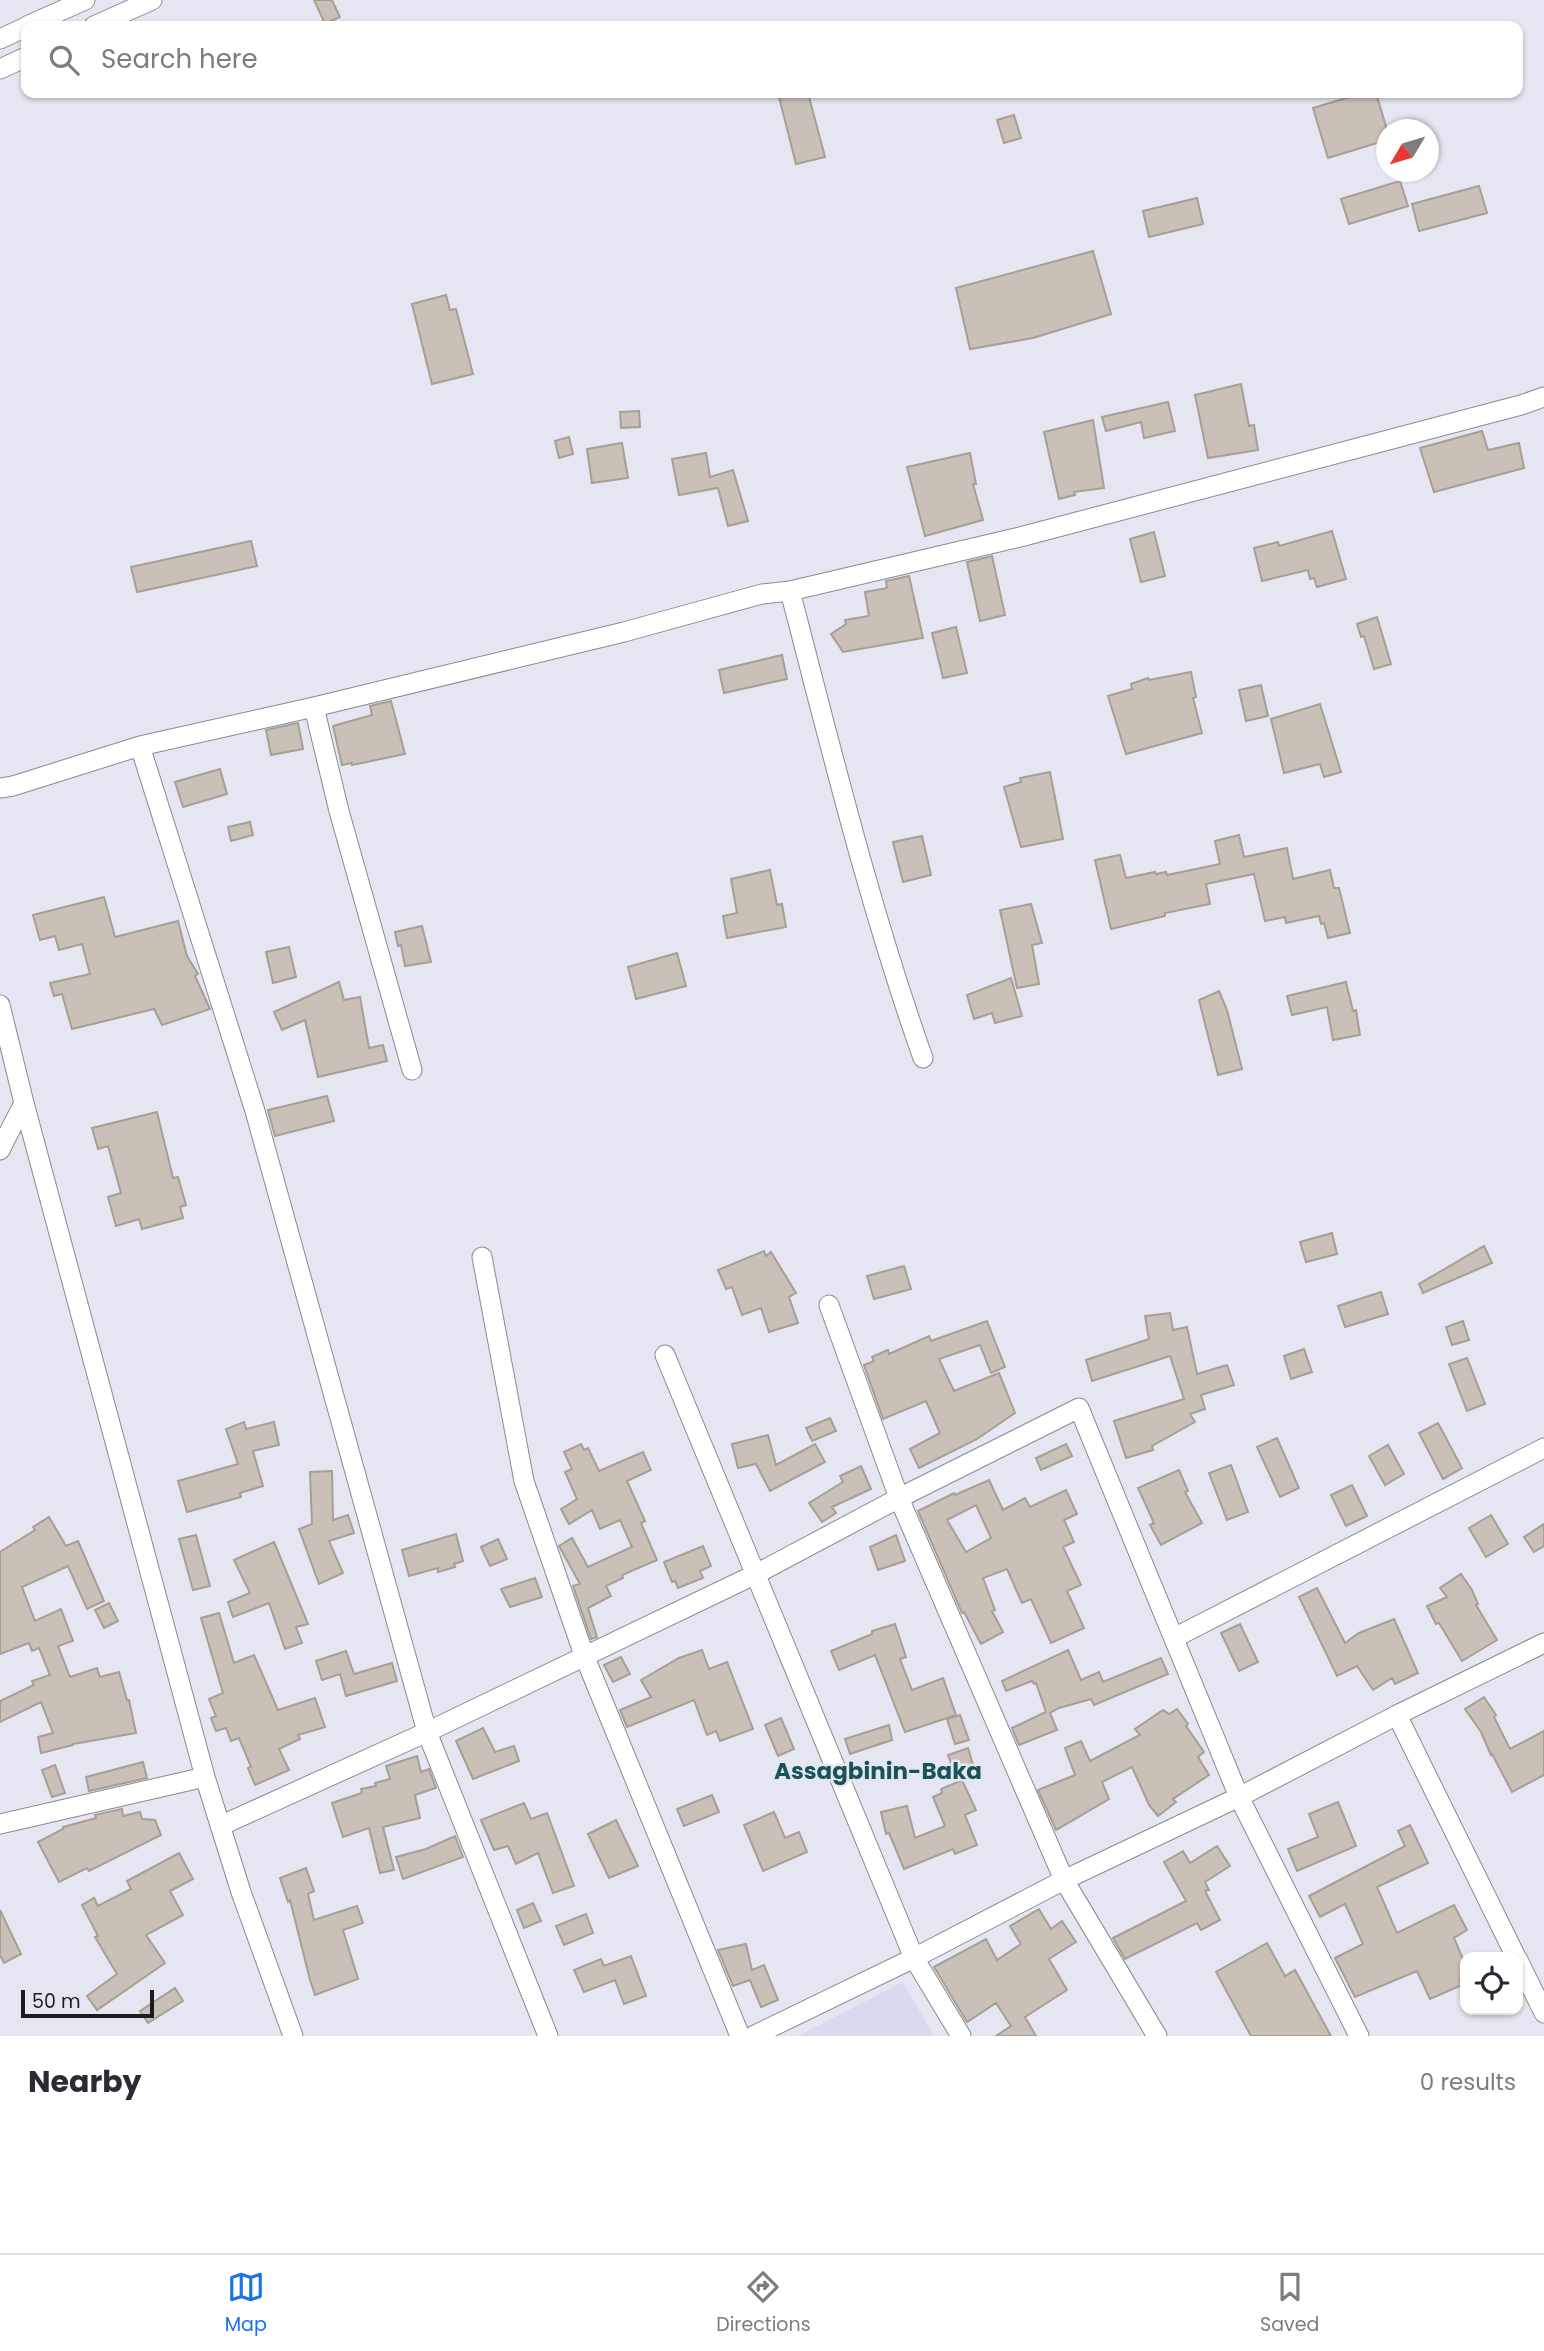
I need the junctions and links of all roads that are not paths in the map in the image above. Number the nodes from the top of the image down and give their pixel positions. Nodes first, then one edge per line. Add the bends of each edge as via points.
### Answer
1 (85, 0) edge
2 (152, 0) edge
3 (40, 21) edge
4 (105, 21) edge
5 (21, 30) edge
6 (0, 39) edge
7 (21, 59) edge
8 (0, 69) edge
9 (1544, 397) edge
10 (790, 591) junction
11 (314, 707) junction
12 (140, 746) junction
13 (0, 788) edge
14 (0, 1005) edge
15 (923, 1058) dead end
16 (412, 1070) dead end
17 (24, 1103) junction
18 (0, 1150) edge
19 (482, 1257) dead end
20 (829, 1306) dead end
21 (665, 1354) dead end
22 (1544, 1448) edge
23 (899, 1498) junction
24 (756, 1574) junction
25 (1174, 1638) junction
26 (1544, 1643) edge
27 (584, 1655) junction
28 (1397, 1715) junction
29 (427, 1732) junction
30 (205, 1777) junction
31 (1239, 1797) junction
32 (0, 1824) edge
33 (220, 1826) junction
34 (1065, 1880) junction
35 (1514, 1952) edge
36 (914, 1958) junction
37 (1523, 1971) edge
38 (1544, 2013) edge
39 (293, 2036) edge
40 (548, 2036) edge
41 (740, 2036) edge
42 (753, 2036) edge
43 (961, 2036) edge
44 (1157, 2036) edge
45 (1359, 2036) edge

1 - 3 street
2 - 4 street
5 - 6 street
7 - 8 street
9 - 10 street via 1034,533
10 - 11 street via 762,594
10 - 15 street via 896,984
11 - 12 street
11 - 16 street
12 - 13 street
12 - 29 street via 255,1111
14 - 17 street
17 - 18 street
17 - 30 street
19 - 27 street via 524,1481
20 - 23 street
21 - 24 street
22 - 25 street
23 - 24 street
23 - 25 street via 1079,1408
23 - 34 street
24 - 27 street
24 - 36 street
25 - 31 street
26 - 28 street
27 - 29 street
27 - 41 street
28 - 31 street
28 - 35 street
29 - 33 street
29 - 40 street
30 - 32 street
30 - 33 street
31 - 34 street
31 - 45 street
33 - 39 street
34 - 36 street
34 - 44 street
36 - 42 street
36 - 43 street
37 - 38 street

